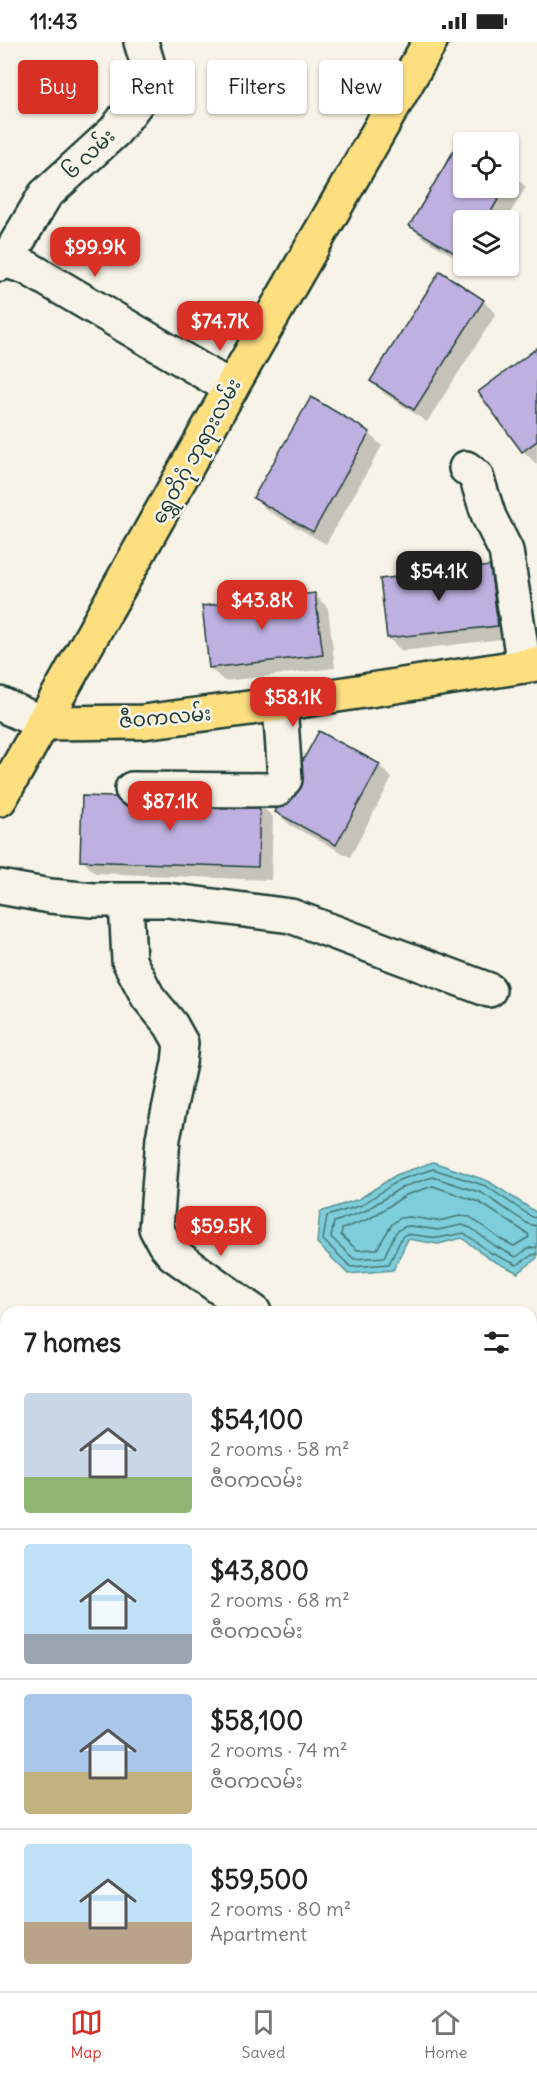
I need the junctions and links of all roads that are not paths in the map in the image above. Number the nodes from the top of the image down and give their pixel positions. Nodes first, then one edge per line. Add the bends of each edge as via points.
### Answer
1 (141, 42) edge
2 (430, 42) edge
3 (3, 263) edge
4 (231, 388) junction
5 (466, 468) dead end
6 (531, 665) edge
7 (0, 704) edge
8 (280, 704) junction
9 (42, 723) junction
10 (132, 789) dead end
11 (0, 799) edge
12 (0, 887) edge
13 (126, 901) junction
14 (489, 990) dead end
15 (246, 1306) edge

1 - 3 street, ၆ လမ်း via 148,64 147,89 114,131 45,195
2 - 4 main road, ရွှေတိဂုံ ဘုရားလမ်း
3 - 4 street via 26,267
4 - 9 main road, ရွှေတိဂုံ ဘုရားလမ်း
5 - 6 street via 476,476 489,517 506,551
6 - 8 main road, ဇီဝကလမ်း
7 - 9 street
8 - 9 main road, ဇီဝကလမ်း via 143,723
8 - 10 street via 285,779 276,790
9 - 11 main road, ရွှေတိဂုံ ဘုရားလမ်း
12 - 13 street via 50,896
13 - 14 street via 168,900 291,915
13 - 15 street via 129,961 148,997 181,1043 163,1138 156,1228 173,1254

